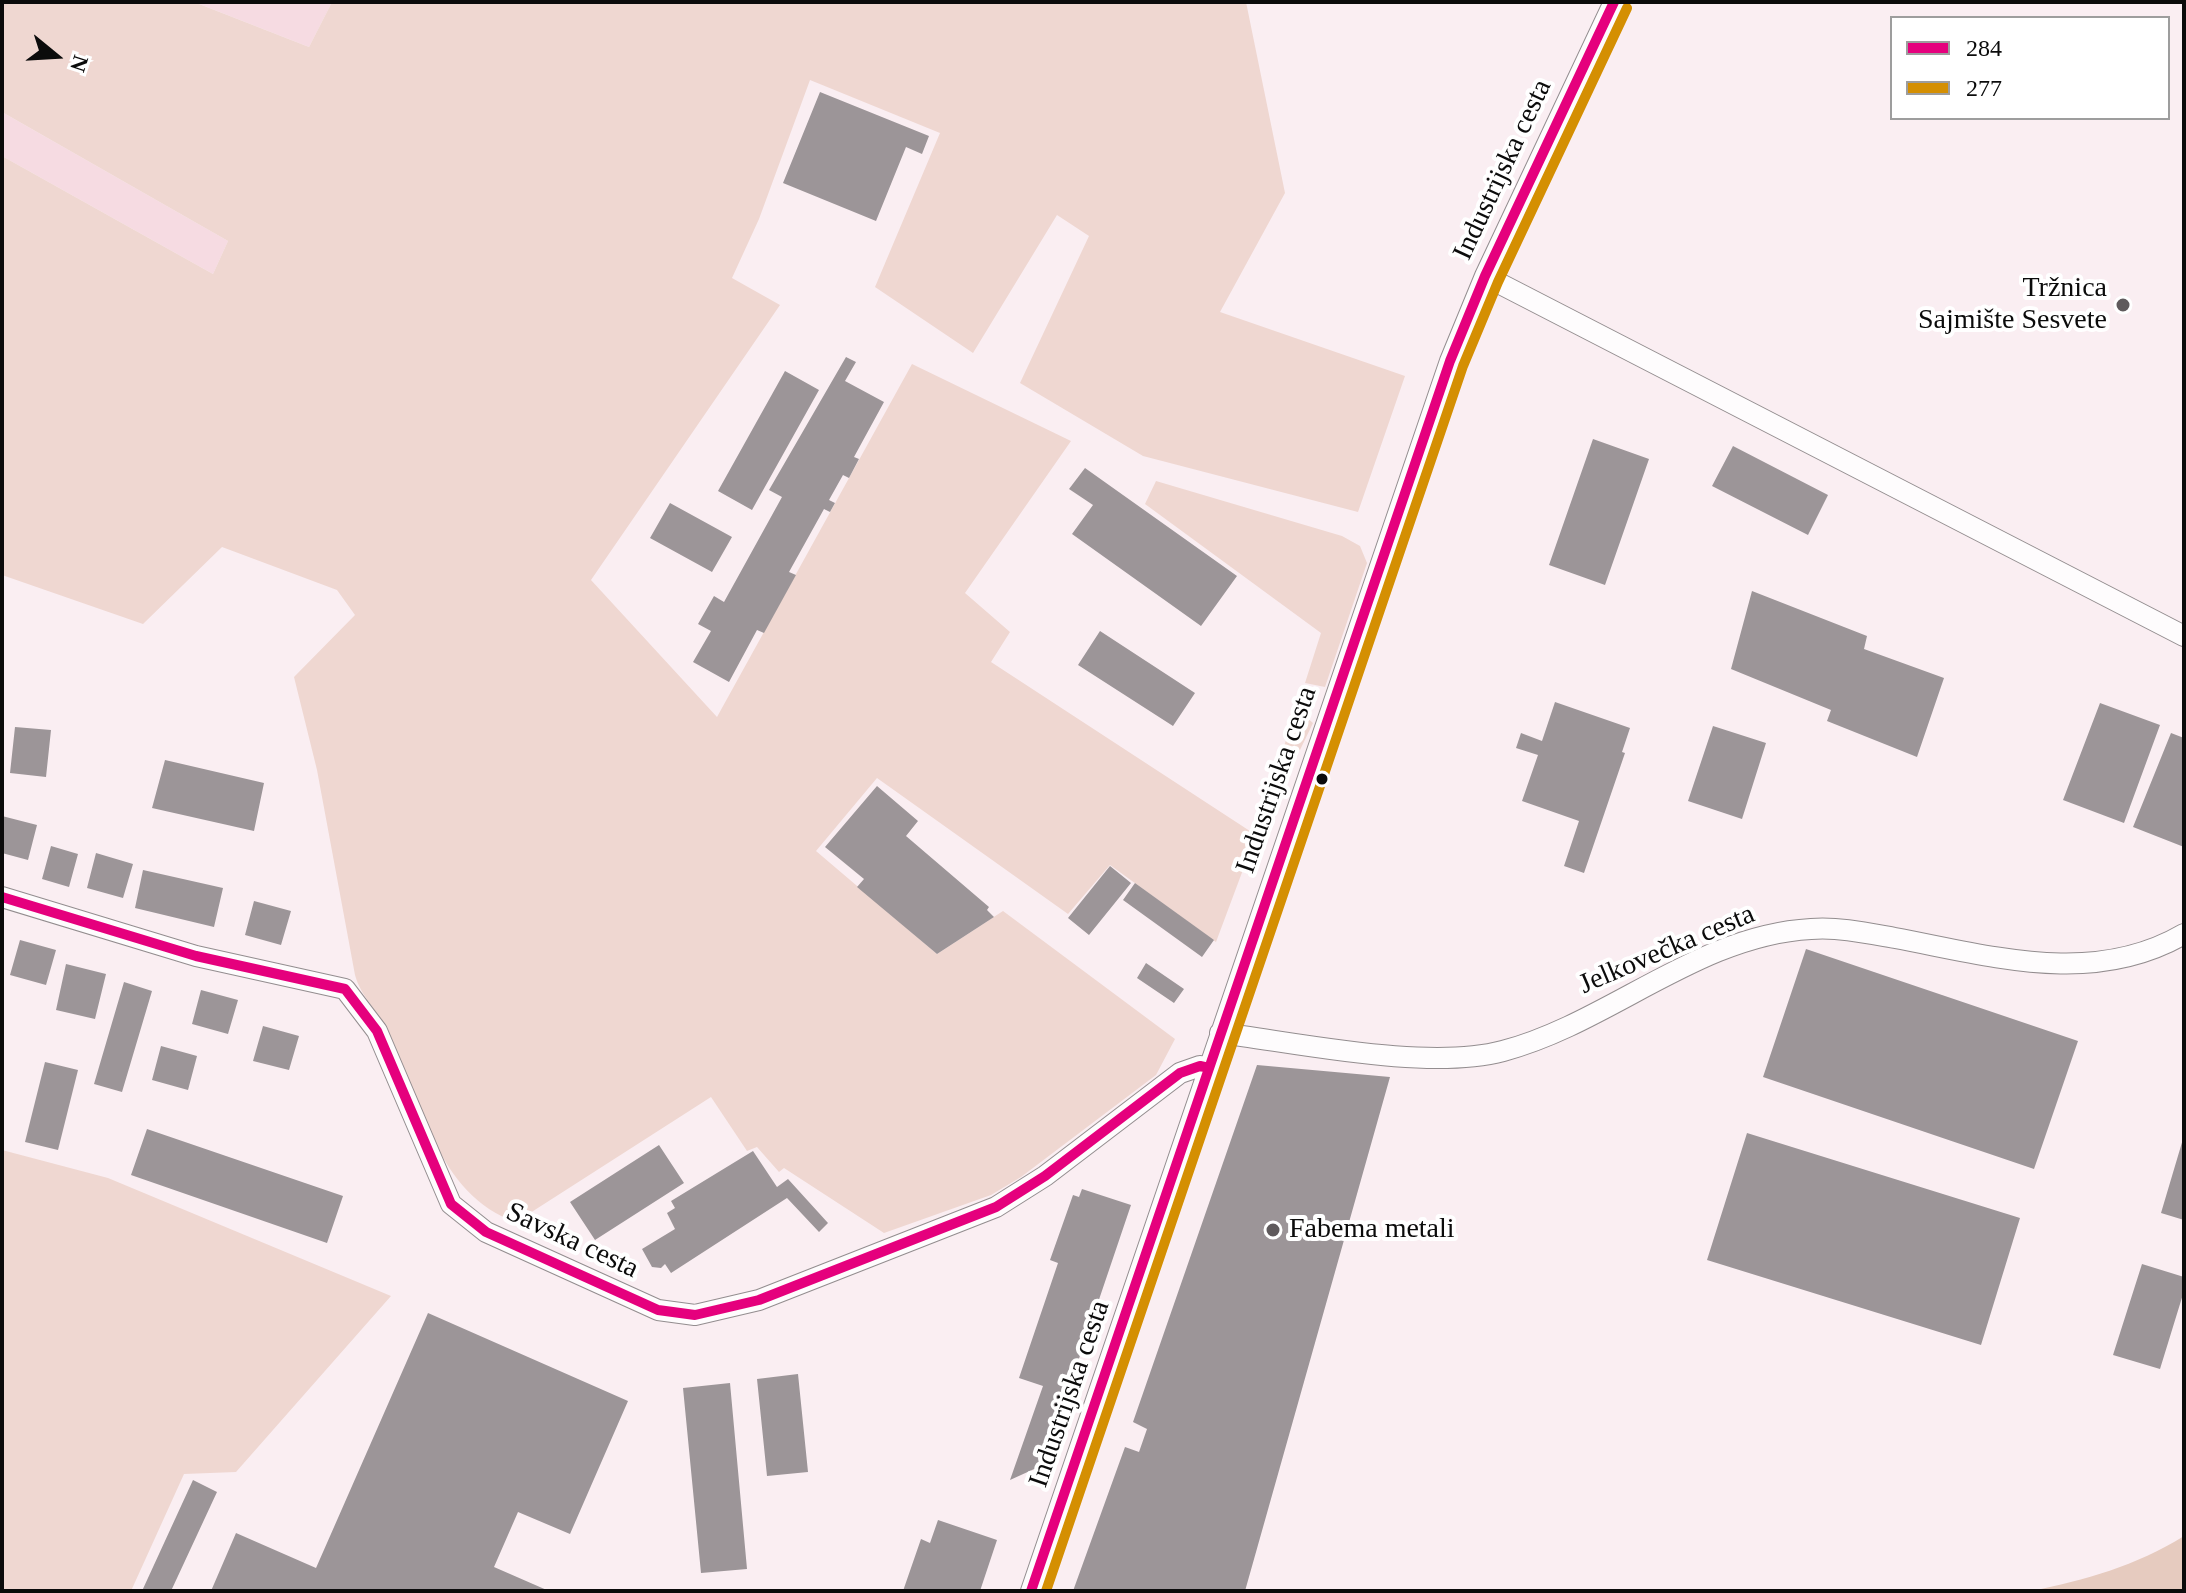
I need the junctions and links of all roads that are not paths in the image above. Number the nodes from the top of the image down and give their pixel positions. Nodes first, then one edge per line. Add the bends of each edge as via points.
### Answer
1 (1614, 2) edge
2 (1485, 276) junction
3 (2184, 636) edge
4 (2, 897) edge
5 (2184, 934) edge
6 (1220, 1033) junction
7 (1209, 1068) junction
8 (1031, 1591) edge

1 - 2 street, Industrijska cesta
2 - 3 street
2 - 6 street, Industrijska cesta via 1392,525
4 - 7 street, Savska cesta via 196,956 345,989 377,1031 451,1204 486,1232 635,1301 677,1314 722,1311 759,1300 996,1207 1180,1073
5 - 6 street, Jelkovečka cesta via 2130,956 2060,966 1844,929 1789,931 1710,956 1525,1044 1467,1057 1391,1054
6 - 7 street, Industrijska cesta
7 - 8 street, Industrijska cesta

